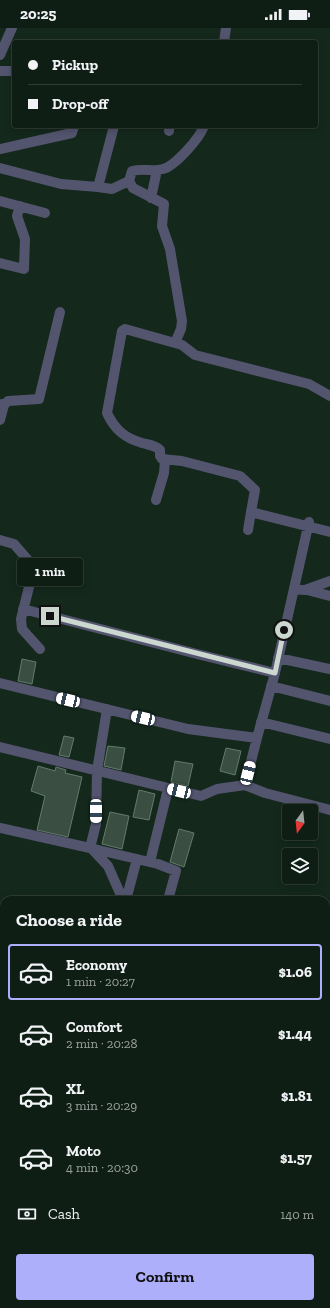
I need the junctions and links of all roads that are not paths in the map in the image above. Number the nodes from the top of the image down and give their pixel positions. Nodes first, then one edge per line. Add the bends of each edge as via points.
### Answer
1 (12, 28) edge
2 (226, 28) edge
3 (224, 40) edge
4 (0, 55) edge
5 (0, 71) edge
6 (12, 71) edge
7 (73, 128) edge
8 (113, 128) edge
9 (203, 128) edge
10 (0, 149) edge
11 (0, 168) edge
12 (157, 170) junction
13 (129, 182) junction
14 (98, 187) junction
15 (151, 198) junction
16 (0, 201) edge
17 (20, 206) junction
18 (45, 213) dead end
19 (0, 263) edge
20 (60, 312) dead end
21 (175, 343) junction
22 (330, 396) edge
23 (2, 405) edge
24 (0, 420) edge
25 (165, 459) junction
26 (156, 500) dead end
27 (251, 512) junction
28 (309, 524) junction
29 (248, 530) dead end
30 (330, 532) edge
31 (0, 540) edge
32 (330, 581) edge
33 (294, 589) junction
34 (305, 590) junction
35 (330, 596) edge
36 (23, 609) junction
37 (40, 649) dead end
38 (278, 658) junction
39 (330, 669) edge
40 (275, 673) junction
41 (0, 683) edge
42 (271, 686) junction
43 (330, 701) edge
44 (107, 709) junction
45 (261, 722) junction
46 (257, 738) junction
47 (330, 739) edge
48 (0, 747) edge
49 (97, 771) junction
50 (245, 785) junction
51 (168, 788) junction
52 (330, 810) edge
53 (0, 828) edge
54 (90, 848) junction
55 (137, 859) junction
56 (150, 862) junction
57 (123, 896) edge
58 (126, 896) edge
59 (169, 896) edge

1 - 4 street
2 - 3 street
5 - 6 street
7 - 10 street via 72,133
8 - 14 street
9 - 12 street via 191,147 166,169
11 - 14 street via 61,184
12 - 13 street via 132,171
12 - 15 street
13 - 14 street via 112,189
13 - 15 street via 133,188
15 - 21 street via 164,204 162,226 170,249 182,321 182,328
16 - 17 street
17 - 18 street
17 - 19 street via 18,216 25,239 24,269
20 - 23 street via 39,399 8,401
21 - 22 street via 195,355 309,384
21 - 25 street via 125,329 122,331 107,413 118,431 130,440 156,446 160,450 160,456
23 - 24 street
25 - 26 street via 164,473
25 - 27 street via 240,476 255,490
27 - 28 street
27 - 29 street
28 - 30 street
28 - 33 street
31 - 36 street via 14,544 34,567
32 - 34 street
33 - 34 street
33 - 38 street
34 - 35 street
36 - 37 street via 22,629
36 - 40 street
38 - 39 street
38 - 40 street
40 - 42 street
41 - 44 street
42 - 43 street
42 - 45 street
44 - 46 street via 188,729
44 - 49 street
45 - 46 street
45 - 47 street
46 - 50 street
48 - 49 street
49 - 51 street
49 - 54 street via 96,824
50 - 51 street via 217,788 201,796
50 - 52 street via 265,793
51 - 56 street
53 - 54 street
54 - 55 street
54 - 57 street via 108,866
55 - 56 street
55 - 58 street
56 - 59 street via 176,871

